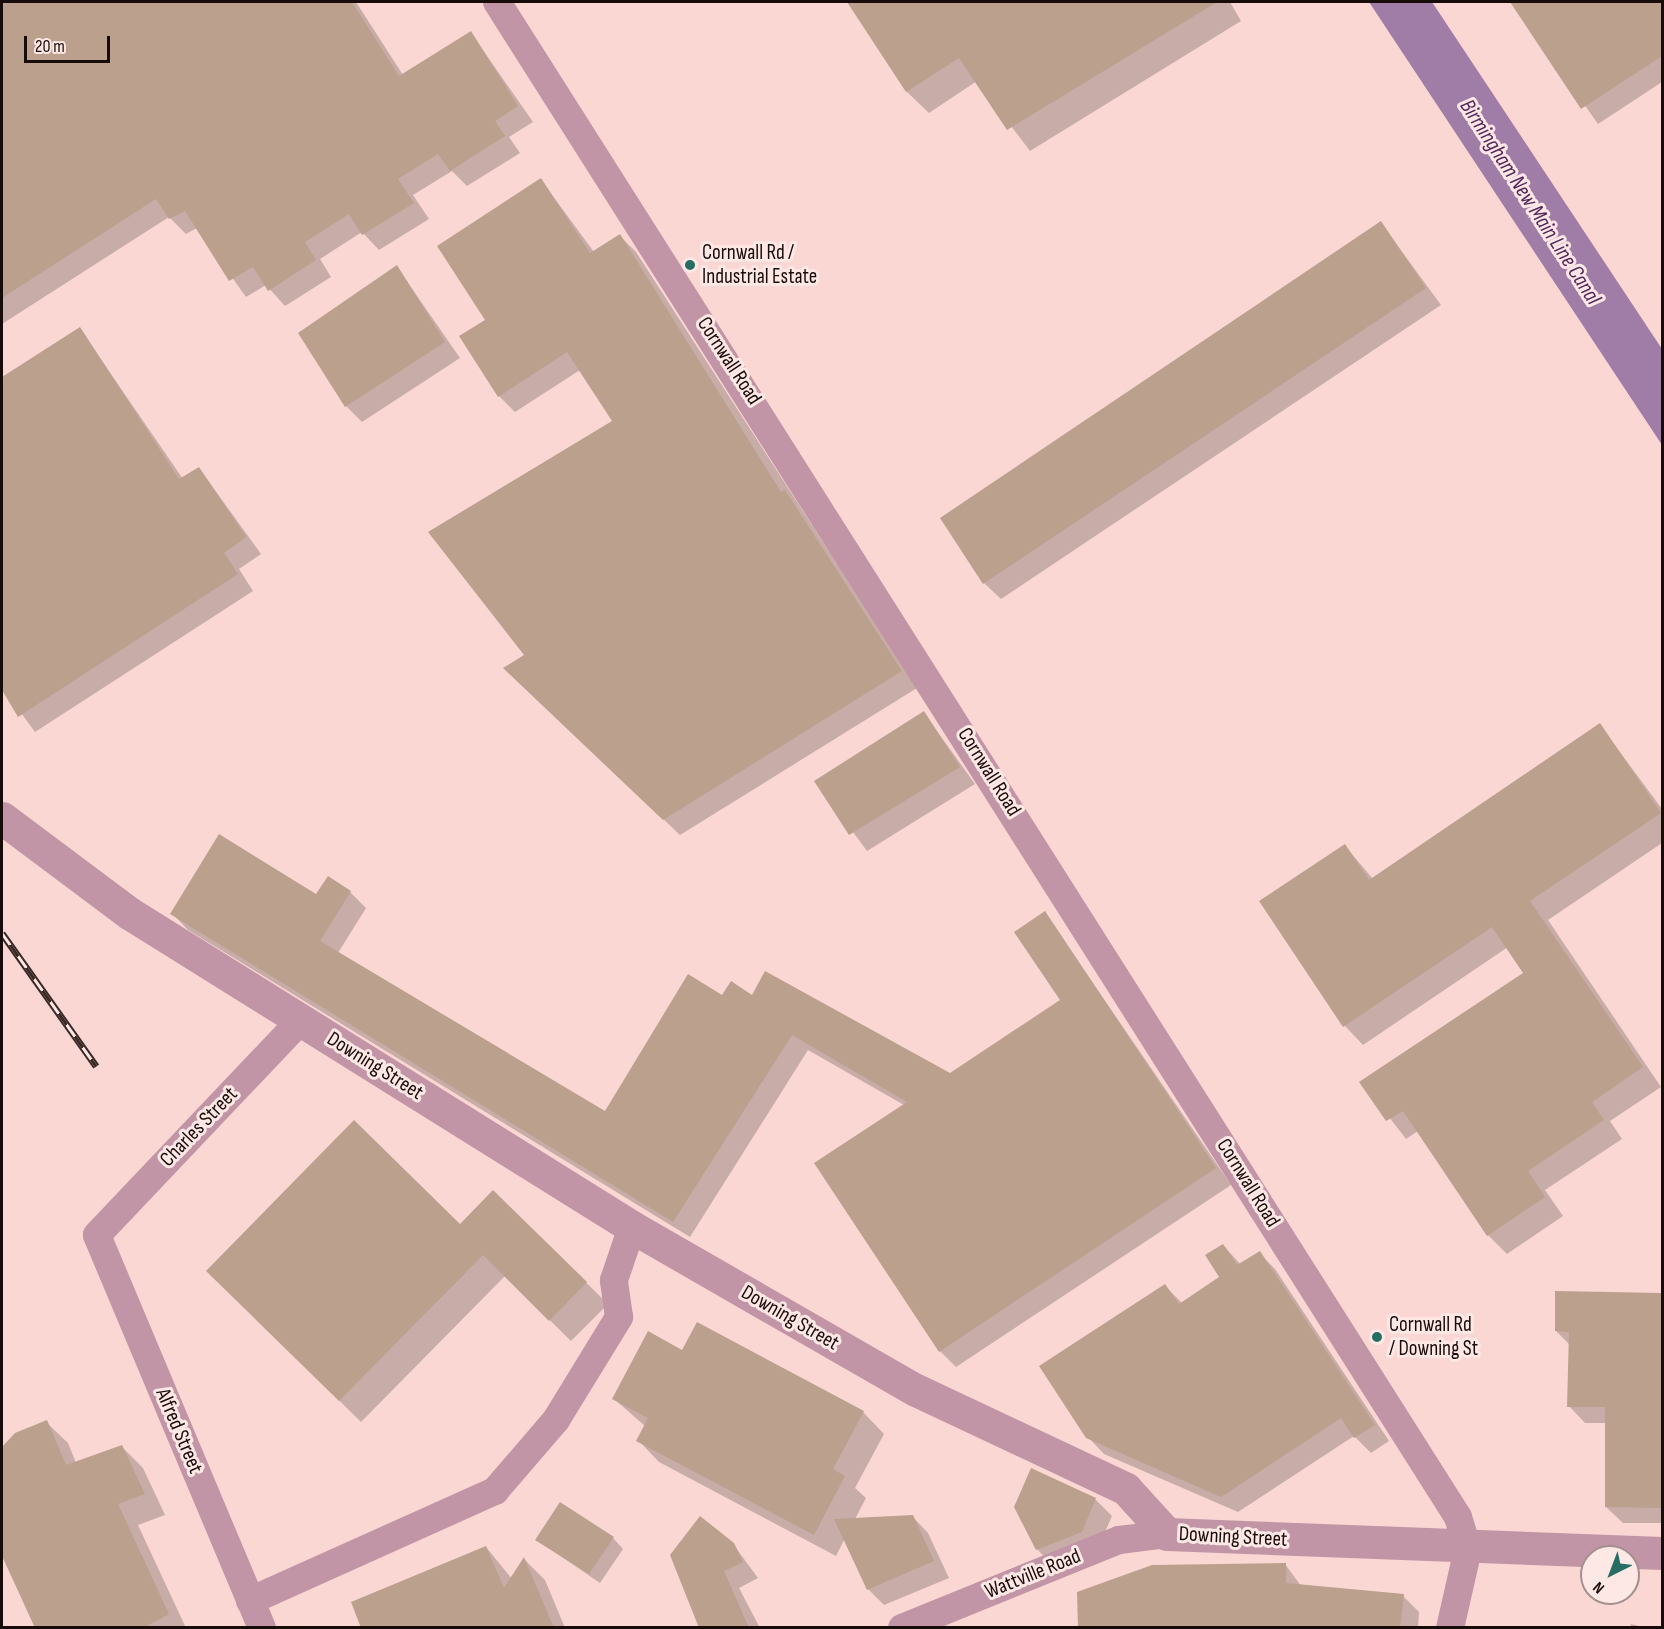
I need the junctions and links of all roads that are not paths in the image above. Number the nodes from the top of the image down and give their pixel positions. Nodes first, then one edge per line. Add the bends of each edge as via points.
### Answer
1 (497, 2) edge
2 (2, 819) edge
3 (301, 1020) junction
4 (632, 1227) junction
5 (97, 1235) joint
6 (1167, 1534) junction
7 (1468, 1549) junction
8 (1662, 1553) edge
9 (250, 1601) junction
10 (261, 1628) edge
11 (902, 1628) edge
12 (1450, 1628) edge

1 - 7 street, Cornwall Road via 1452,1507
2 - 3 street, Downing Street via 129,913
3 - 4 street, Downing Street
3 - 5 street, Charles Street
4 - 6 street, Downing Street via 916,1390 1126,1489
4 - 9 street via 614,1280 619,1317 556,1420 495,1491
5 - 9 street, Alfred Street
6 - 7 street, Downing Street
6 - 11 street, Wattville Road via 1119,1540
7 - 8 street, Downing Street
7 - 12 street
9 - 10 street, Alfred Street

